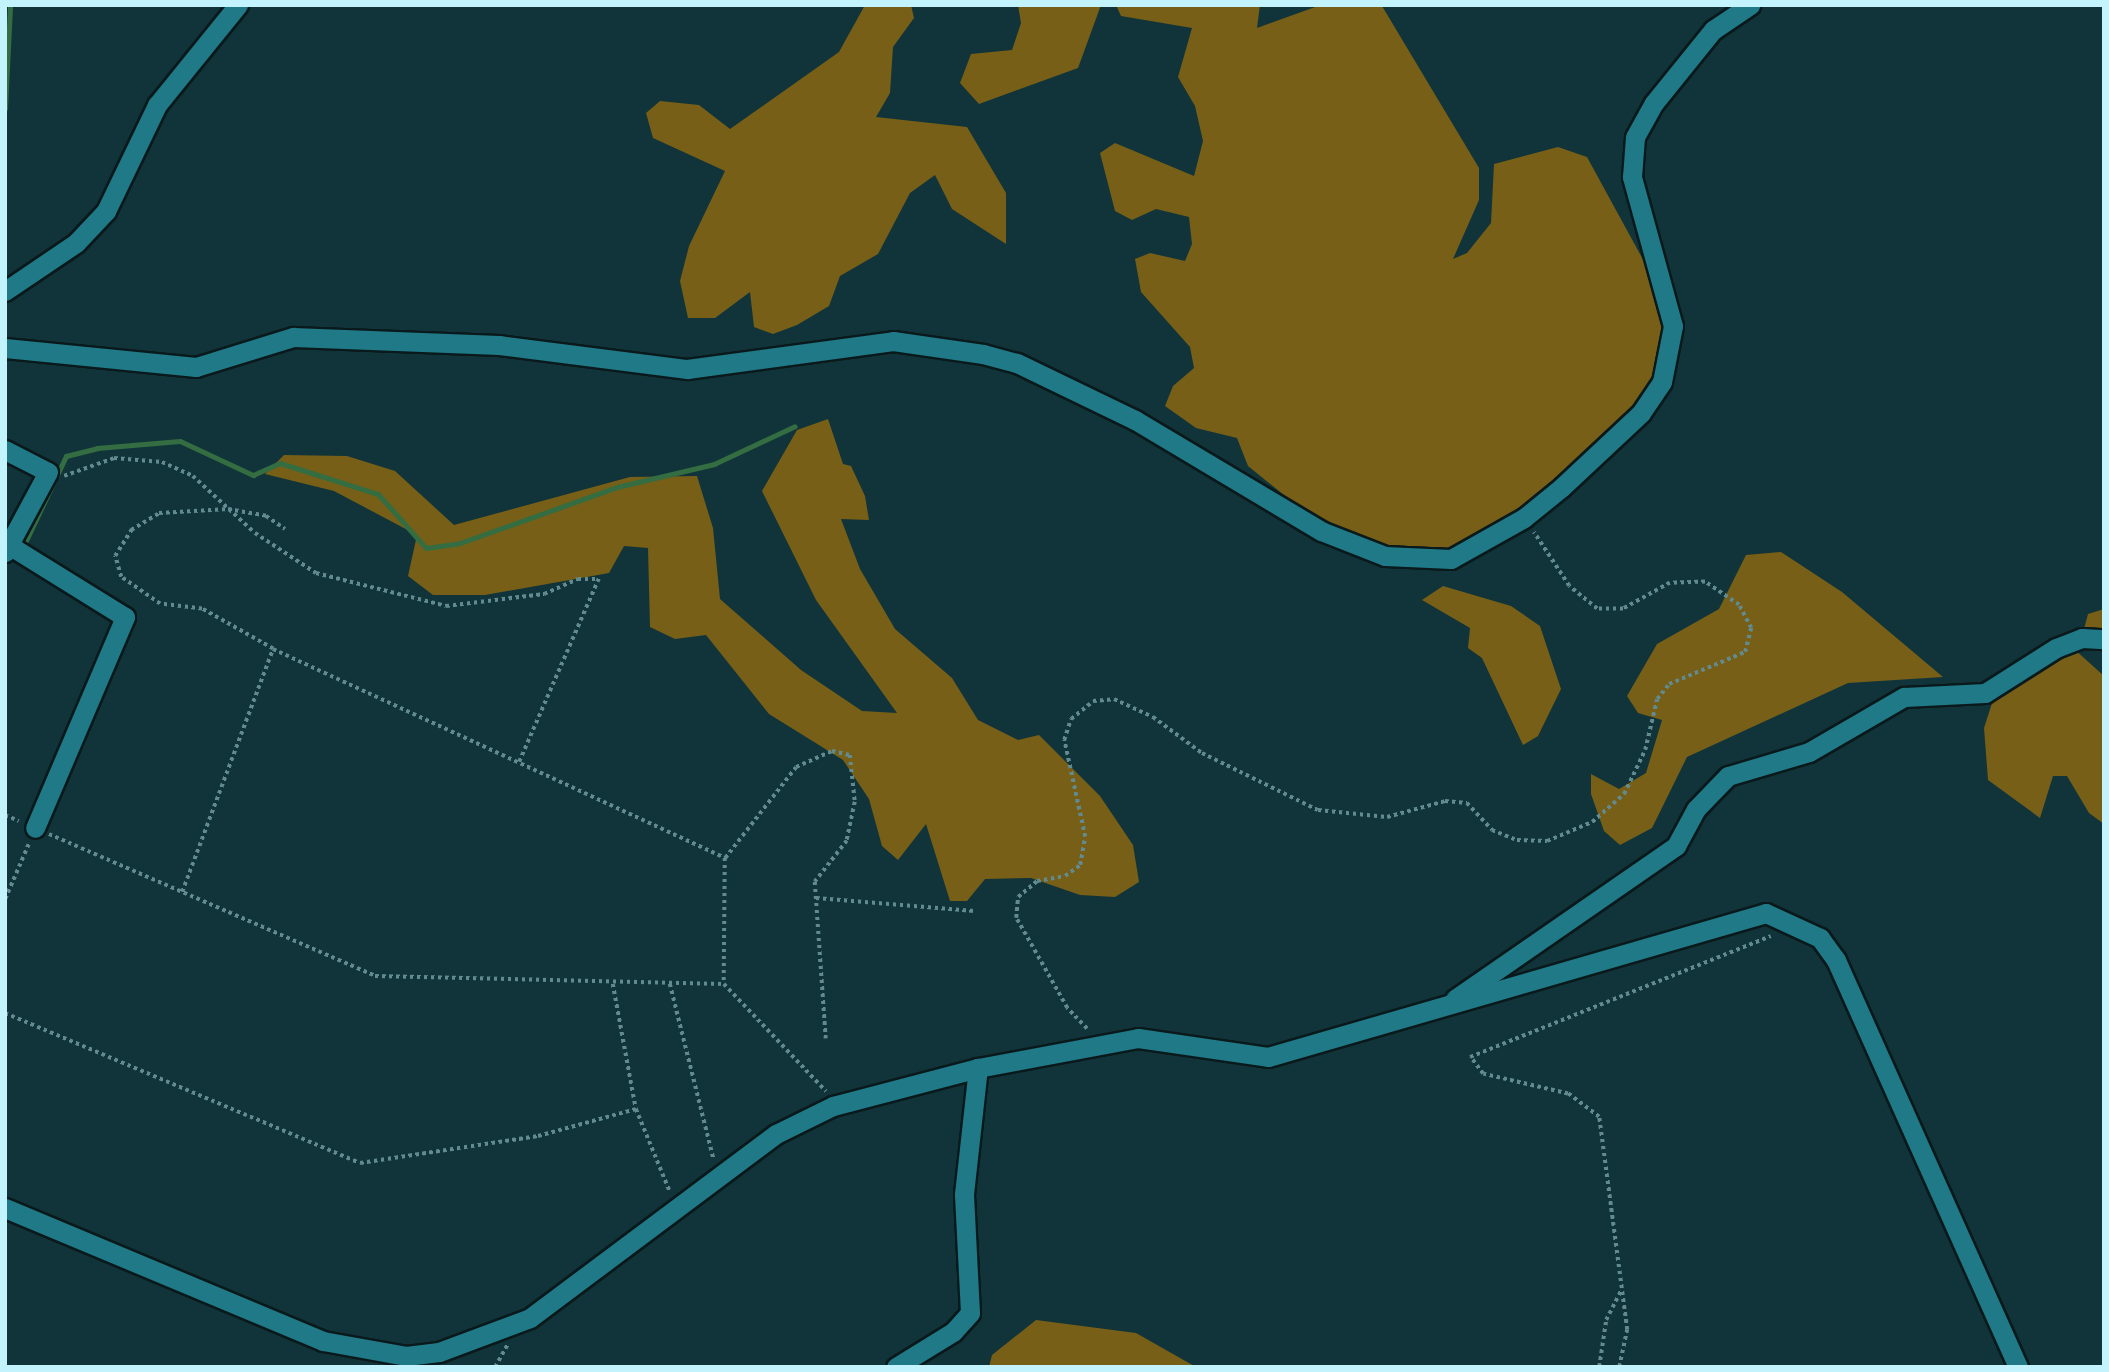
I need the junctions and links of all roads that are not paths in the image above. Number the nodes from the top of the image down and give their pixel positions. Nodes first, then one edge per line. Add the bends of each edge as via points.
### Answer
1 (238, 5) edge
2 (1749, 5) edge
3 (5, 291) edge
4 (5, 348) edge
5 (5, 450) edge
6 (9, 550) edge
7 (2104, 639) edge
8 (35, 828) road end
9 (1443, 1007) junction
10 (978, 1068) junction
11 (5, 1208) edge
12 (897, 1367) edge
13 (2018, 1367) edge

1 - 3 street via 157,106 106,211 76,243
2 - 4 street via 1713,30 1654,103 1635,137 1632,177 1673,326 1662,382 1641,413 1524,518 1451,559 1385,556 1321,531 1135,420 1017,363 893,341 687,369 499,345 354,338 293,337 196,367
5 - 6 street via 48,472
6 - 8 street via 125,617
7 - 9 street via 2081,638 2056,648 1984,693 1904,697 1809,752 1728,776 1696,808 1676,846
9 - 10 street via 1268,1057 1138,1038
9 - 13 street via 1766,913 1820,938 1836,960
10 - 11 street via 840,1105 776,1134 530,1318 481,1340 406,1356 323,1341
10 - 12 street via 964,1194 970,1313 953,1332

